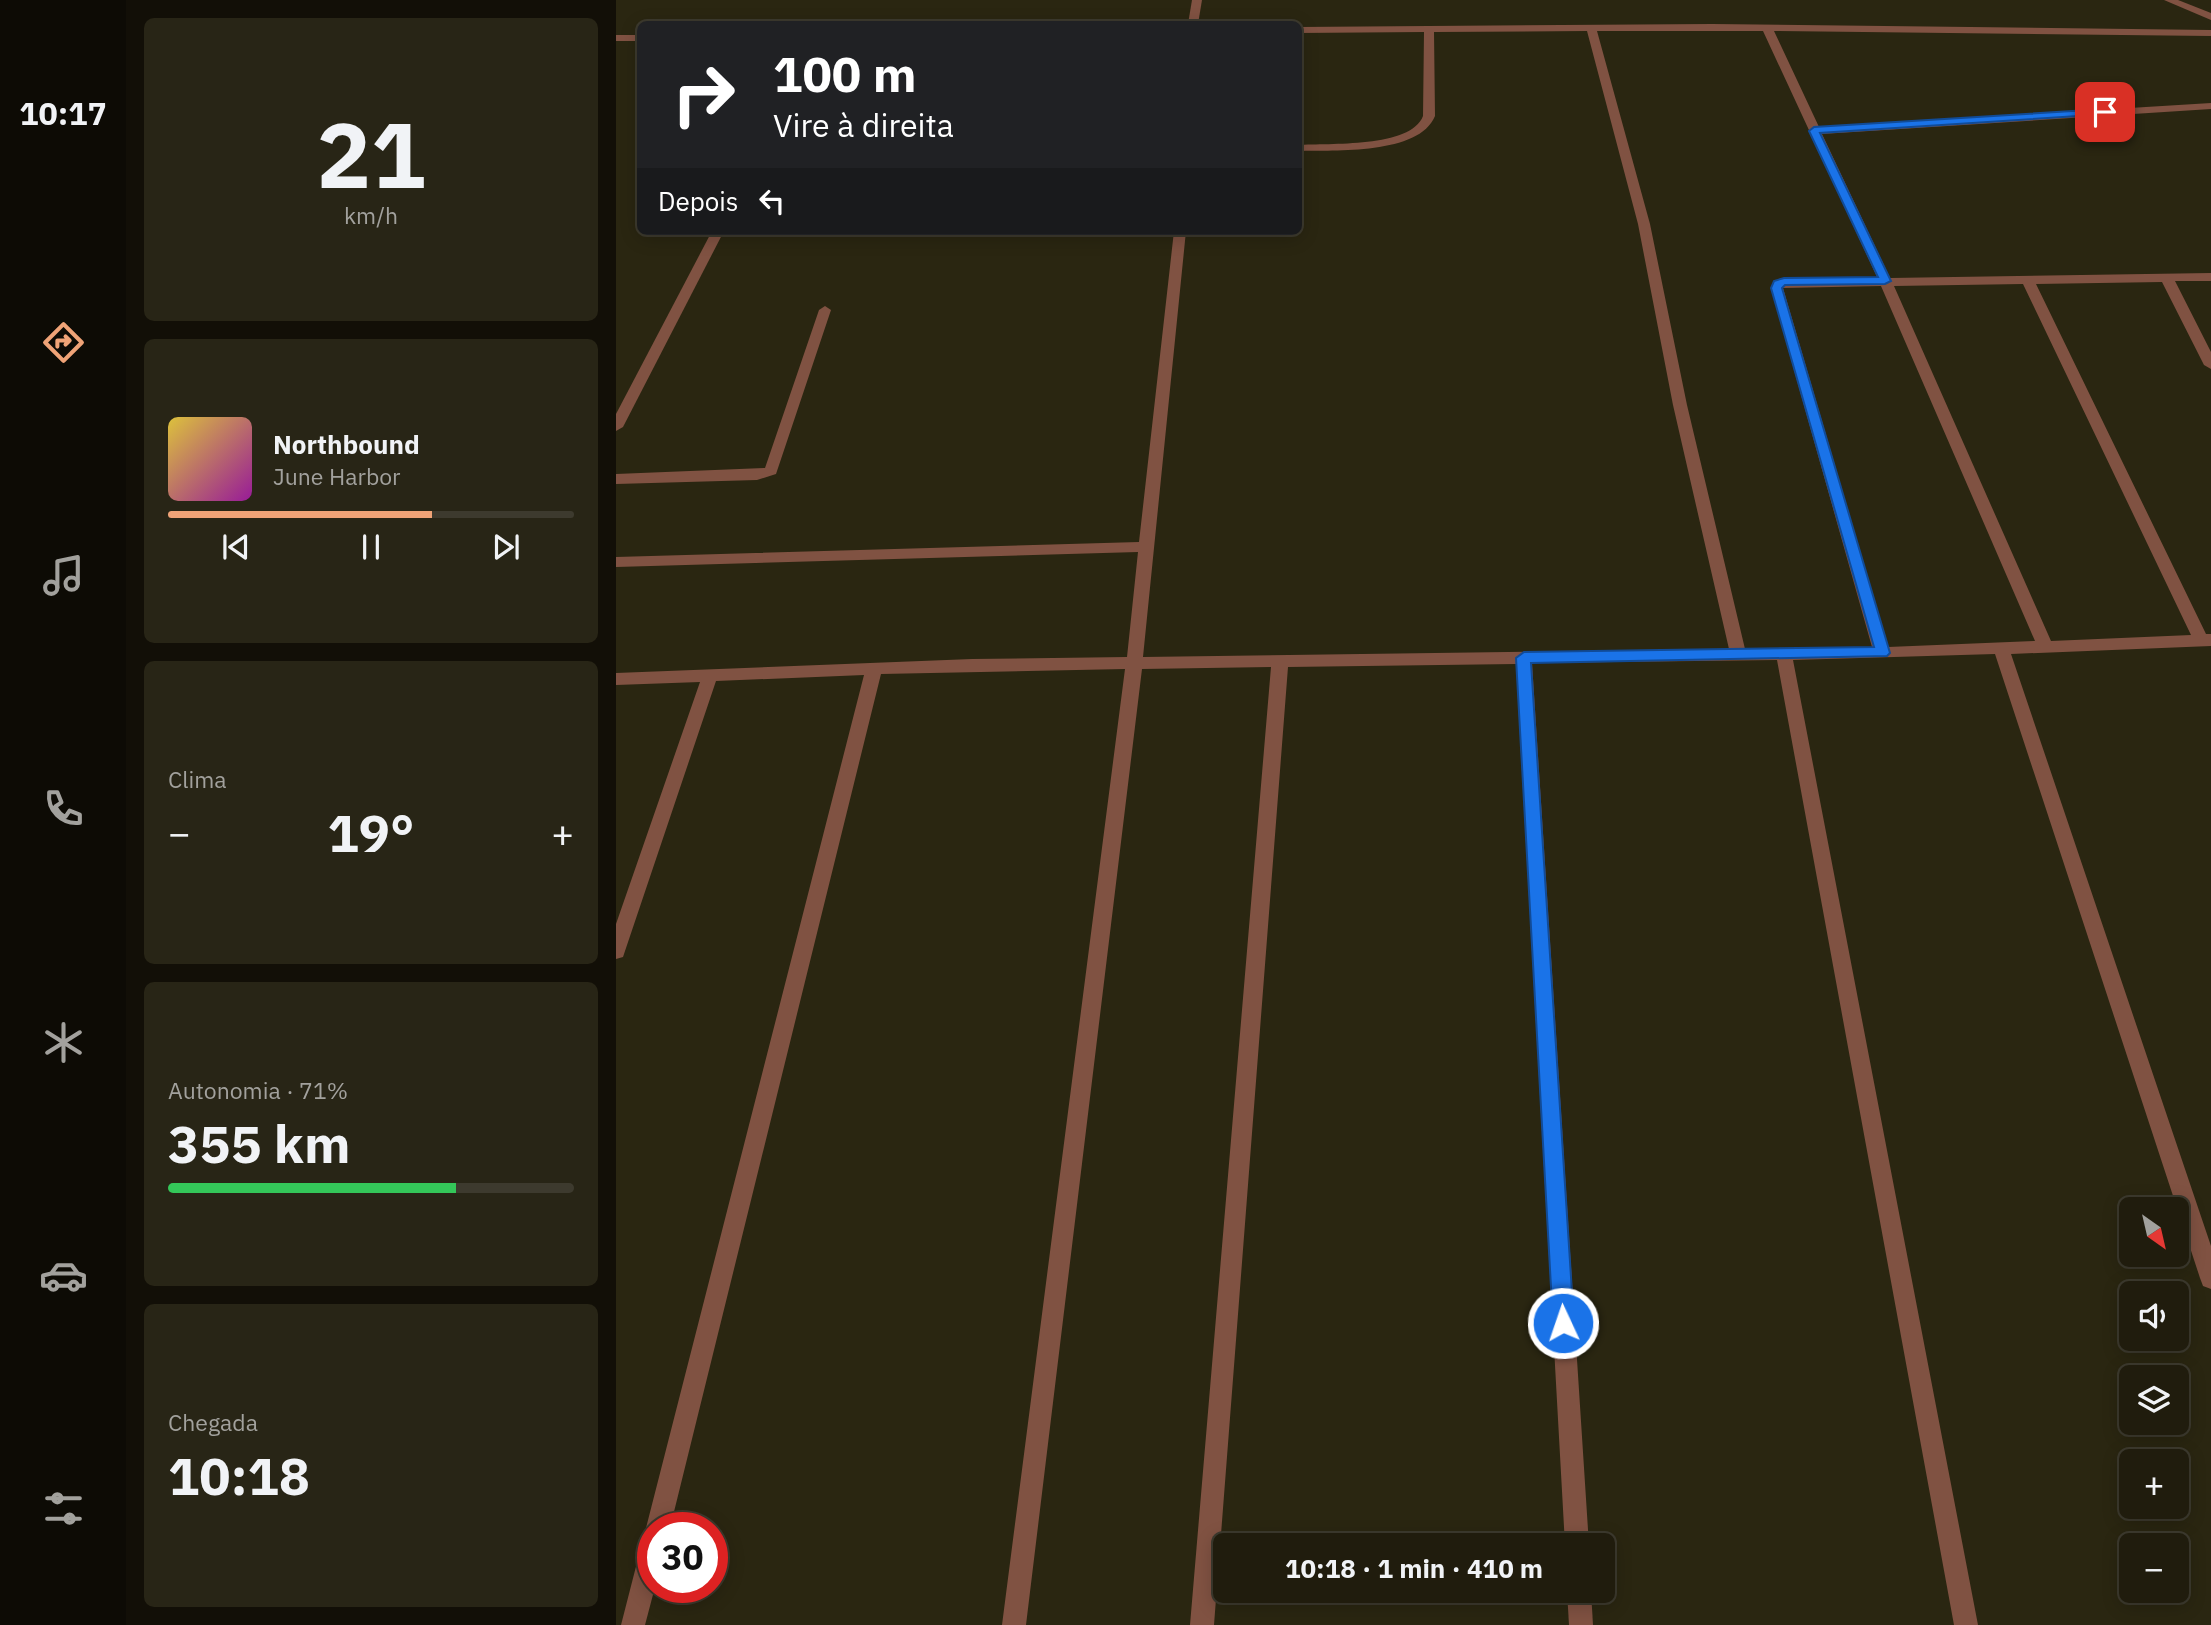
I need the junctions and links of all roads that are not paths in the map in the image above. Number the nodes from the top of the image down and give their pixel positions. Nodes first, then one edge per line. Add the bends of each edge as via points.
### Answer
1 (1197, 0) edge
2 (2169, 0) edge
3 (2211, 17) edge
4 (1194, 21) edge
5 (1591, 27) junction
6 (1429, 28) junction
7 (1767, 28) junction
8 (1302, 30) edge
9 (2211, 33) edge
10 (616, 38) edge
11 (637, 38) edge
12 (2211, 106) edge
13 (1814, 131) junction
14 (1302, 148) edge
15 (716, 235) edge
16 (1180, 235) edge
17 (2211, 277) edge
18 (2167, 278) junction
19 (1885, 281) junction
20 (2028, 281) junction
21 (825, 310) dead end
22 (2211, 365) edge
23 (616, 427) edge
24 (616, 479) edge
25 (1147, 547) junction
26 (616, 562) edge
27 (2206, 640) edge
28 (2046, 648) junction
29 (2001, 649) junction
30 (1882, 653) junction
31 (1784, 654) junction
32 (1738, 655) junction
33 (1524, 658) junction
34 (1280, 661) junction
35 (1134, 664) junction
36 (874, 669) junction
37 (710, 675) junction
38 (616, 679) edge
39 (616, 951) edge
40 (2211, 1278) edge
41 (662, 1512) edge
42 (1576, 1533) edge
43 (639, 1603) edge
44 (1580, 1603) edge
45 (633, 1625) edge
46 (1014, 1625) edge
47 (1202, 1625) edge
48 (1581, 1625) edge
49 (1966, 1625) edge

1 - 4 street
2 - 3 street
5 - 6 street
5 - 7 street
5 - 32 street via 1644,223 1680,405
6 - 8 street
6 - 14 street via 1429,116 1424,127 1408,138
7 - 9 street
7 - 13 street
10 - 11 street
12 - 13 street
13 - 19 street
15 - 23 street
16 - 25 street
17 - 18 street
18 - 20 street
18 - 22 street
19 - 20 street
19 - 28 street
19 - 30 street via 1784,282 1777,288
20 - 27 street
21 - 24 street via 771,471
25 - 26 street
25 - 35 street
27 - 28 street
28 - 29 street
29 - 30 street
29 - 40 street
30 - 31 street
31 - 32 street
31 - 49 street
32 - 33 street
33 - 34 street
33 - 42 street
34 - 35 street
34 - 47 street
35 - 36 street
35 - 46 street
36 - 37 street
36 - 41 street
37 - 38 street
37 - 39 street
43 - 45 street
44 - 48 street

